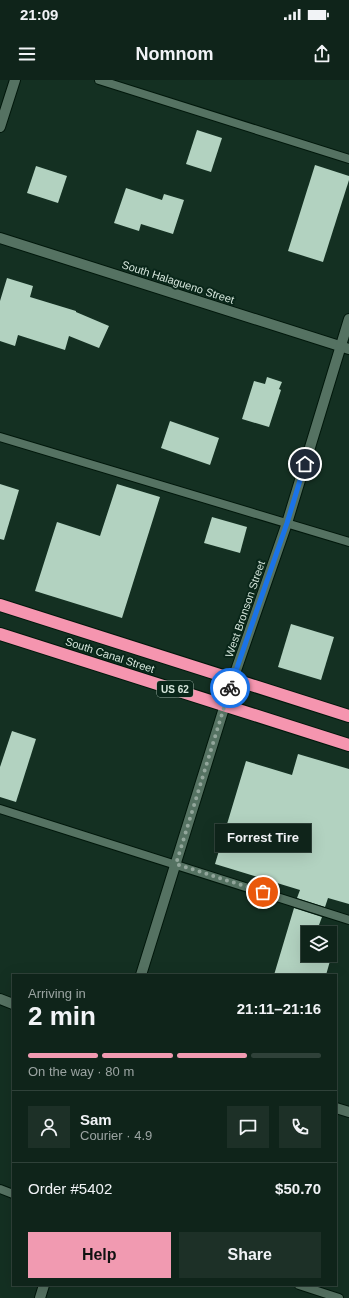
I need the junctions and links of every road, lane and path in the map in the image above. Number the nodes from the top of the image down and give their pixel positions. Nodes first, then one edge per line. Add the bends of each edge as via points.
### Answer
1 (15, 80) edge
2 (99, 80) edge
3 (0, 127) edge
4 (349, 159) edge
5 (0, 238) edge
6 (349, 319) edge
7 (345, 348) edge
8 (0, 436) edge
9 (287, 523) junction
10 (349, 542) edge
11 (0, 605) edge
12 (0, 634) edge
13 (233, 679) junction
14 (225, 706) junction
15 (349, 716) edge
16 (349, 745) edge
17 (0, 809) edge
18 (176, 864) junction
19 (349, 920) edge
20 (141, 974) edge
21 (0, 1000) edge
22 (12, 1004) edge
23 (337, 1108) edge
24 (349, 1112) edge
25 (0, 1190) edge
26 (12, 1194) edge
27 (44, 1286) edge
28 (302, 1286) edge
29 (40, 1298) edge
30 (339, 1298) edge

1 - 3 street
2 - 4 lane
5 - 7 street, South Halagueno Street
6 - 7 street, West Bronson Street
7 - 9 street, West Bronson Street
8 - 9 lane
9 - 10 lane
9 - 13 street, West Bronson Street
11 - 13 highway, South Canal Street / US 62
12 - 14 highway, South Canal Street / US 62
13 - 14 street, West Bronson Street
13 - 15 highway, South Canal Street / US 62
14 - 16 highway, South Canal Street / US 62
14 - 18 street, West Bronson Street
17 - 18 lane
18 - 19 lane
18 - 20 street, West Bronson Street
21 - 22 street
23 - 24 street
25 - 26 lane
27 - 29 street
28 - 30 lane

